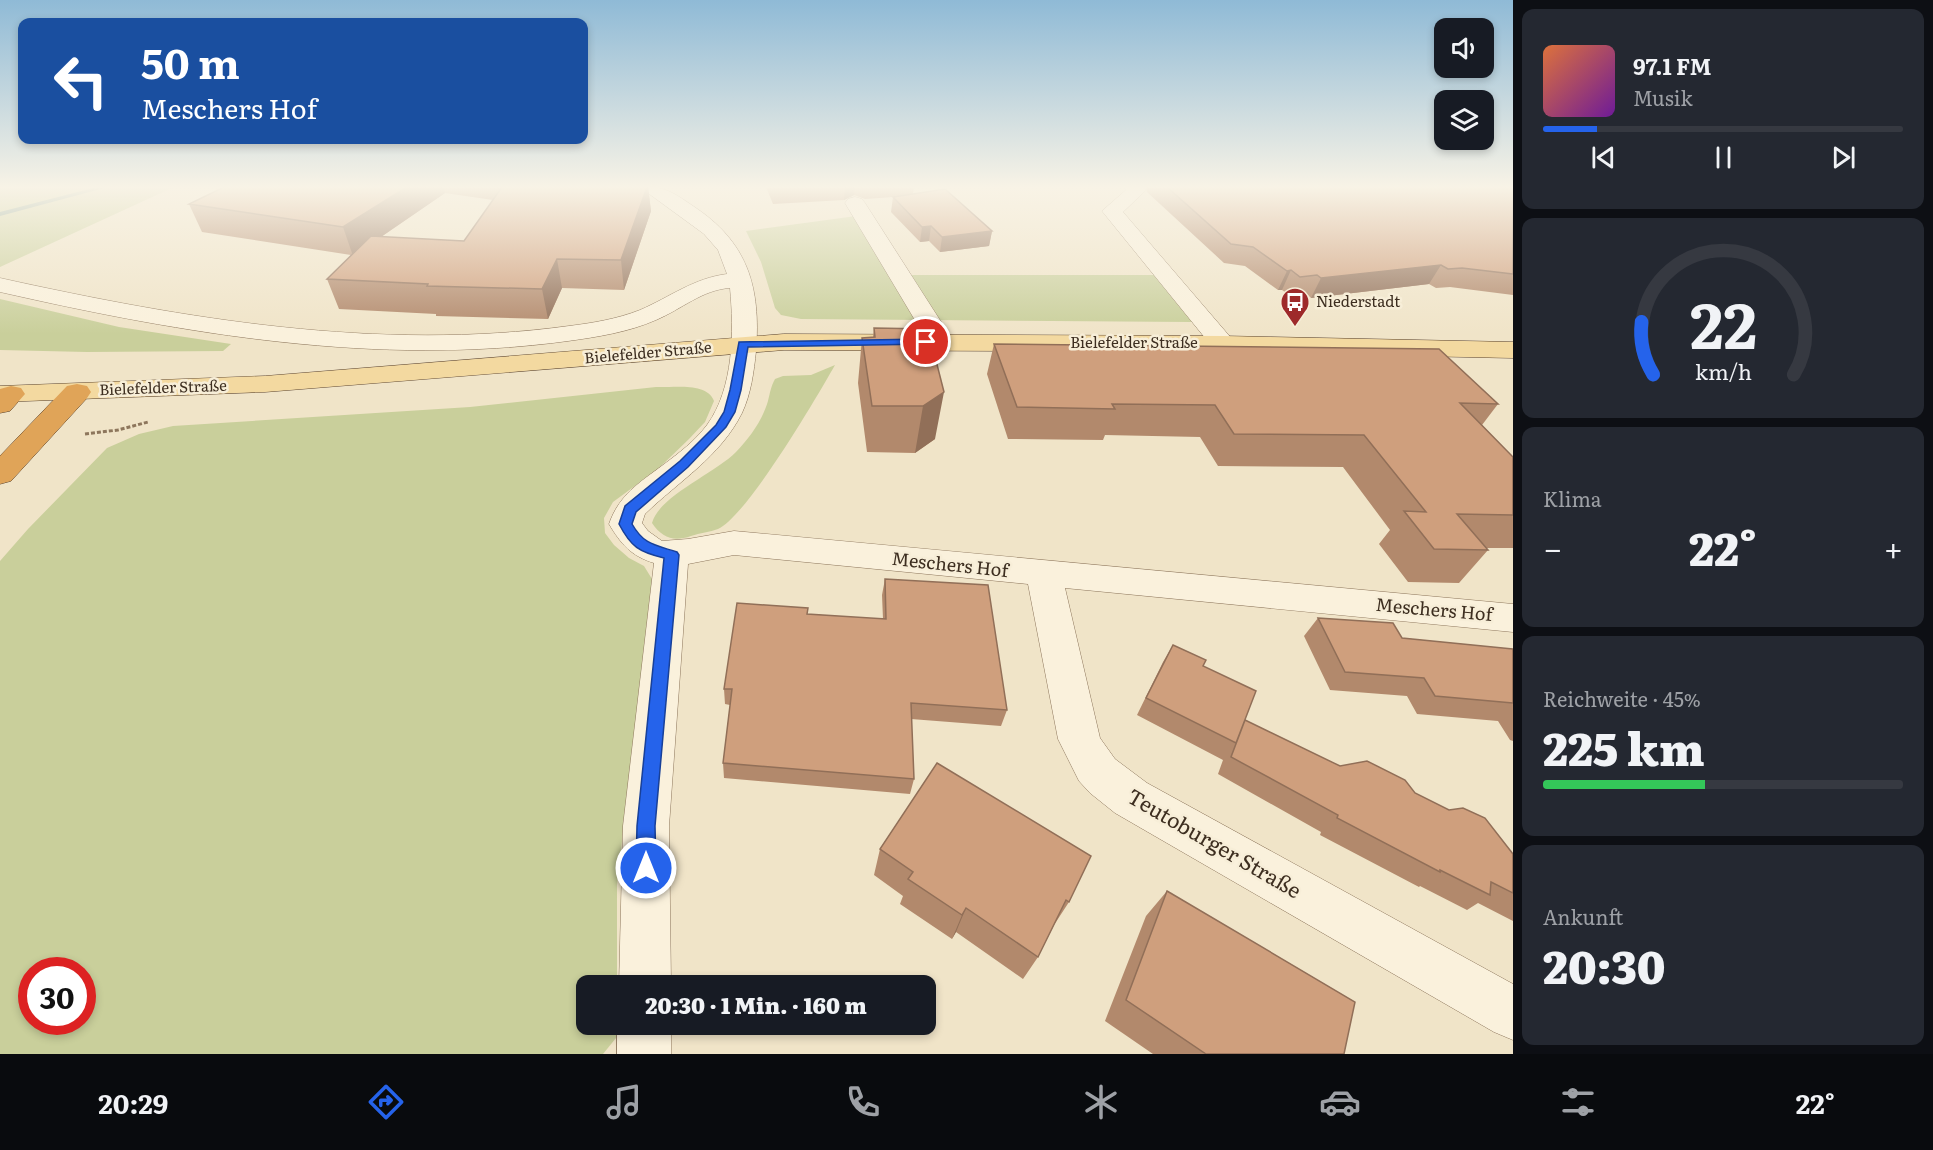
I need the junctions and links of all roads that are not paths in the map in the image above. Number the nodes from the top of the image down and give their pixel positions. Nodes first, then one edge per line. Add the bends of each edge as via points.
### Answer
1 (719, 236) edge
2 (876, 236) edge
3 (1133, 236) edge
4 (742, 280) junction
5 (0, 285) edge
6 (941, 342) junction
7 (743, 344) junction
8 (1223, 344) junction
9 (1513, 350) edge
10 (77, 392) junction
11 (4, 397) edge
12 (0, 474) edge
13 (672, 555) junction
14 (1044, 574) junction
15 (1513, 618) edge
16 (645, 975) edge
17 (1513, 1013) edge
18 (644, 1035) edge
19 (644, 1054) edge

1 - 4 street via 730,250
2 - 6 street
3 - 8 street
4 - 5 street, Bielefelder Straße via 708,285 615,326 566,334 452,341 331,339 267,333 95,308
4 - 7 street, Meschers Hof
6 - 7 main road, Bielefelder Straße
6 - 8 main road, Bielefelder Straße
7 - 10 main road, Bielefelder Straße via 265,384
7 - 13 street, Meschers Hof via 730,412 720,427 684,464 630,509 625,524 634,540 649,550
8 - 9 main road, Bielefelder Straße
10 - 11 main road, Bielefelder Straße
10 - 12 highway
13 - 14 street, Meschers Hof via 734,543
13 - 16 street via 646,826
14 - 15 street, Meschers Hof
14 - 17 street, Teutoburger Straße via 1079,739 1089,763 1106,780 1131,798
18 - 19 street

